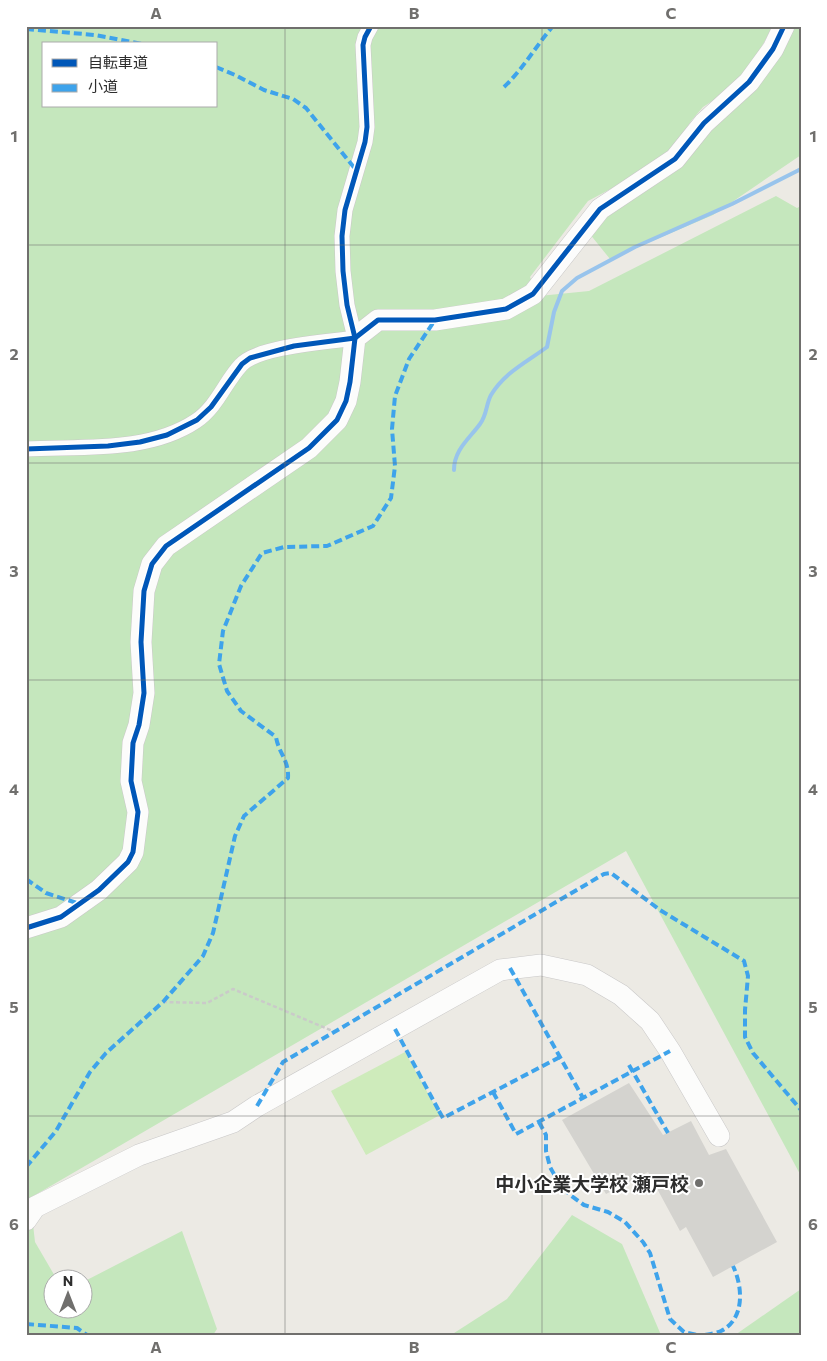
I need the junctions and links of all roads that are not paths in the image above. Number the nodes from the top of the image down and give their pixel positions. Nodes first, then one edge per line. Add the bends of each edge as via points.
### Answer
1 (371, 26) edge
2 (784, 26) edge
3 (355, 338) junction
4 (26, 449) edge
5 (26, 928) edge
6 (719, 1136) dead end
7 (26, 1220) edge

1 - 3 street via 365,37 363,64 365,142 345,210 342,236 346,305
2 - 3 street via 773,49 749,82 704,123 676,160 600,209 533,294 506,310 434,320 378,320
3 - 4 street via 294,346 250,358 196,420 167,435 108,446
3 - 5 street via 346,401 337,420 309,448 166,546 152,564 144,592 141,642 144,693 133,743 132,781 138,812 133,852 128,862 92,895 61,917
6 - 7 street via 650,1021 621,995 587,975 541,965 510,968 500,970 233,1122 139,1155 34,1207

